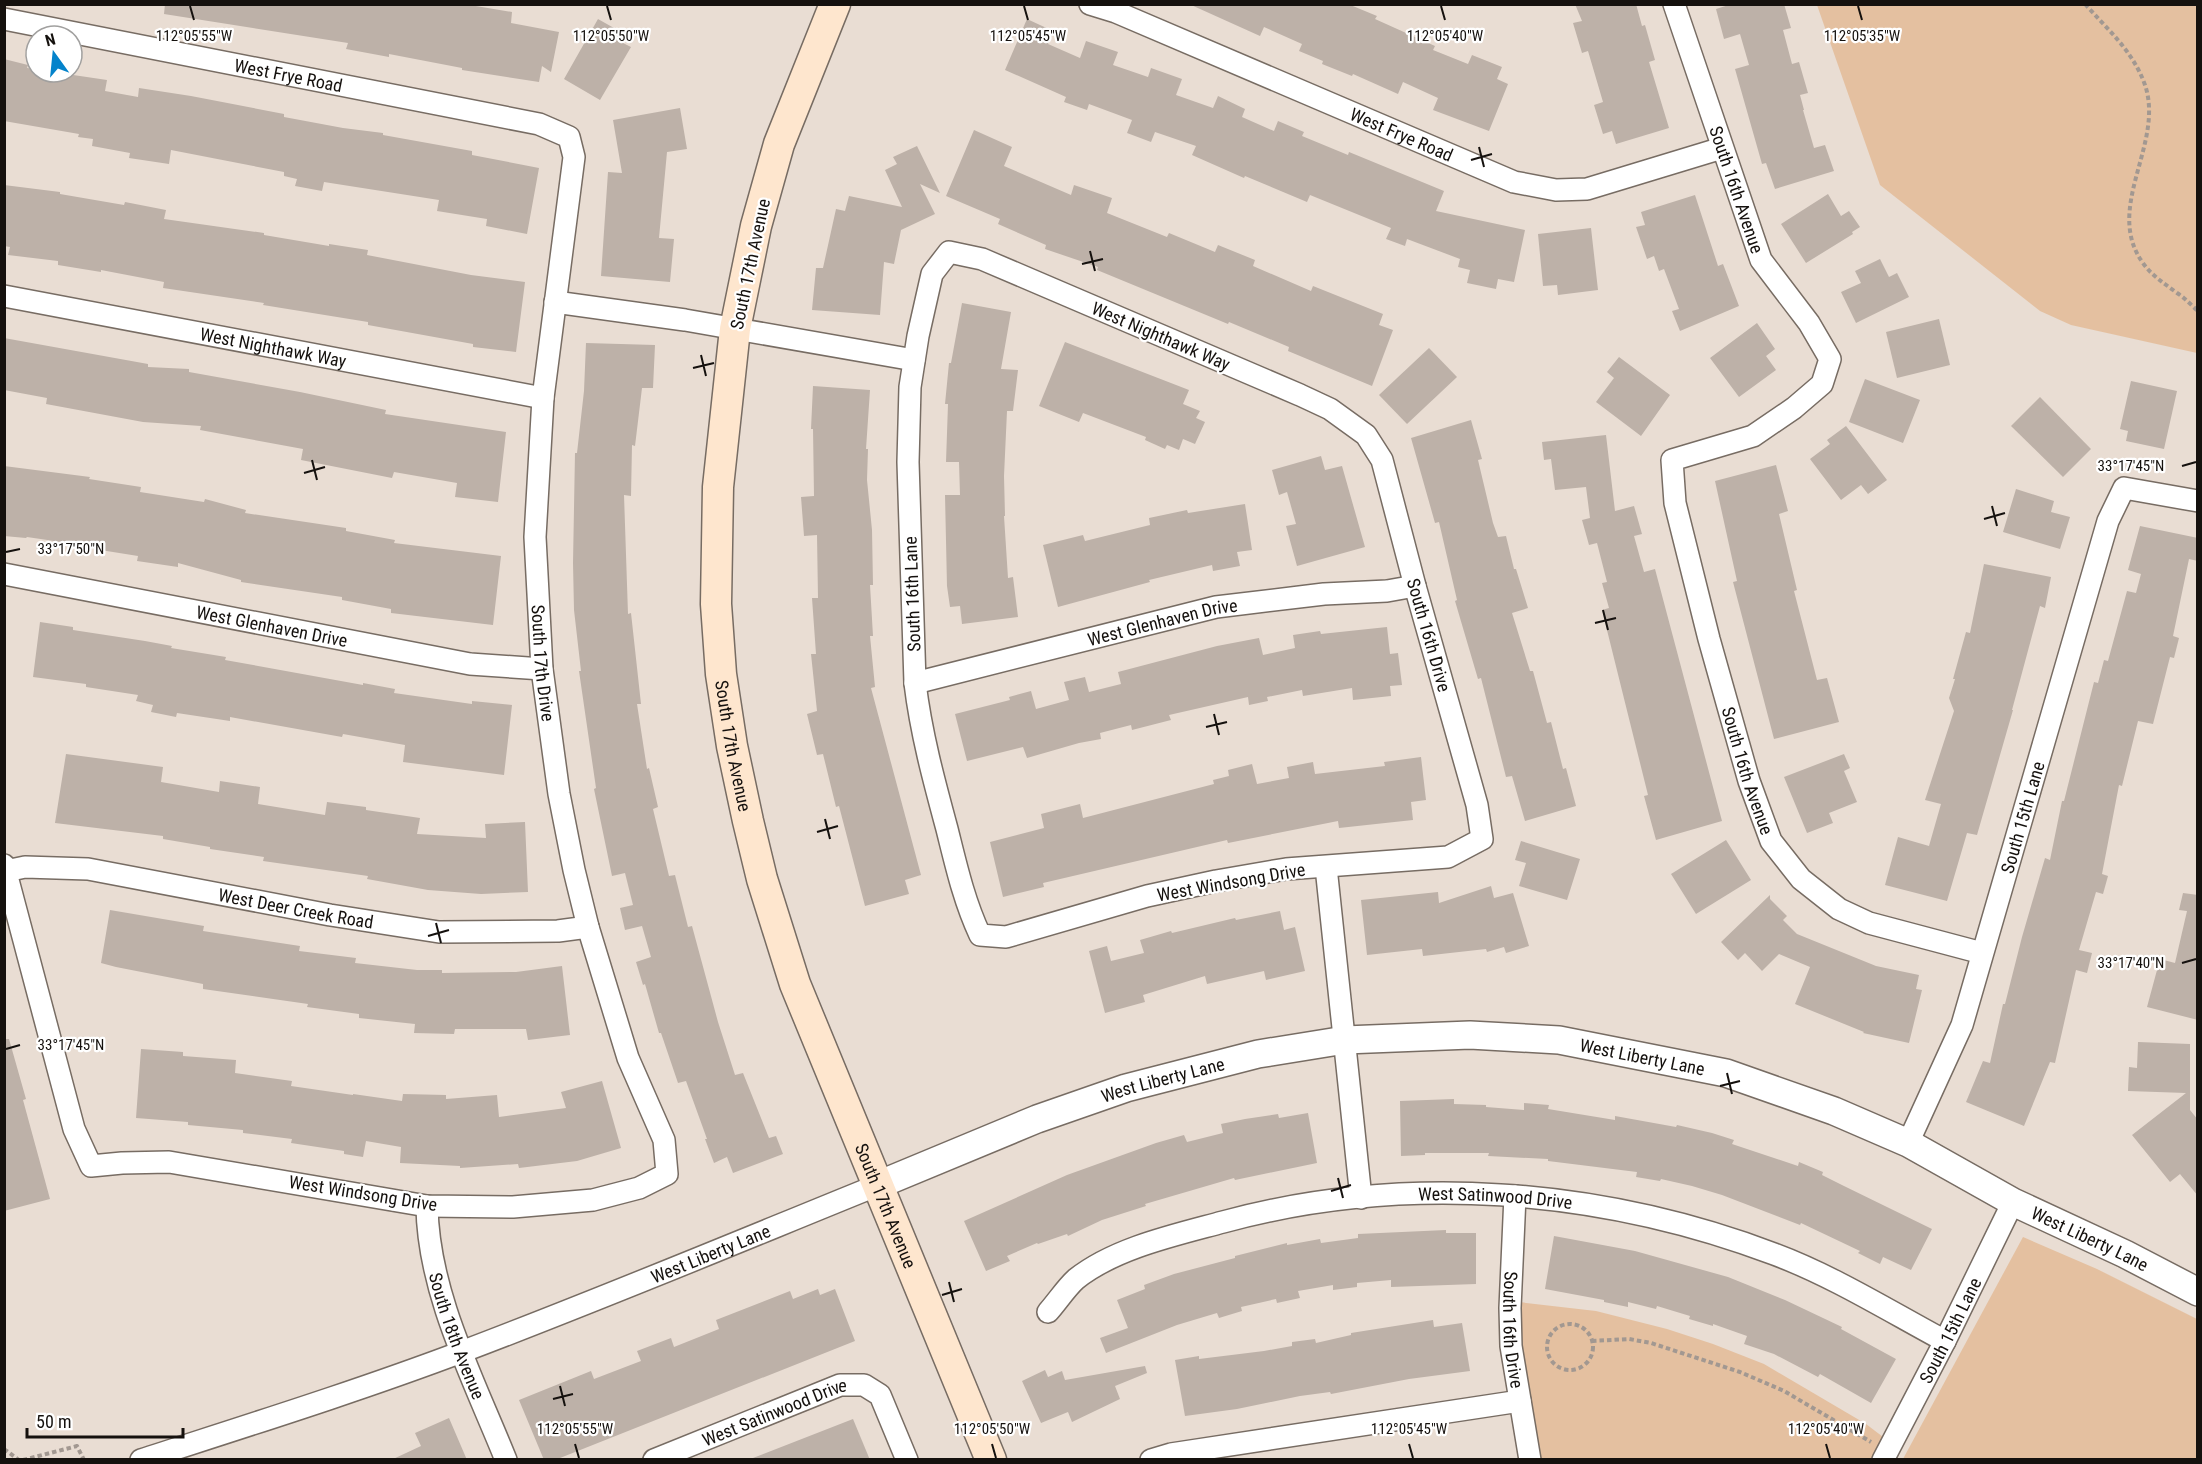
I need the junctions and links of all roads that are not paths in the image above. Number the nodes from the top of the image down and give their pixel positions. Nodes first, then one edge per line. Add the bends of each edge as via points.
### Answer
1 (835, 4) edge
2 (1090, 4) edge
3 (1674, 4) edge
4 (4, 19) edge
5 (569, 137) joint
6 (1722, 148) junction
7 (949, 252) joint
8 (4, 296) edge
9 (555, 302) junction
10 (735, 329) junction
11 (914, 360) junction
12 (543, 398) junction
13 (1366, 435) joint
14 (2198, 501) edge
15 (4, 574) edge
16 (1415, 586) junction
17 (542, 669) junction
18 (915, 684) junction
19 (1482, 839) joint
20 (1326, 867) junction
21 (5, 868) edge
22 (588, 927) junction
23 (980, 935) joint
24 (1982, 953) junction
25 (1345, 1040) junction
26 (1908, 1143) junction
27 (667, 1174) joint
28 (878, 1185) junction
29 (1515, 1196) junction
30 (1360, 1198) junction
31 (2013, 1202) junction
32 (428, 1206) junction
33 (2198, 1292) edge
34 (1048, 1312) dead end
35 (1945, 1341) junction
36 (462, 1352) junction
37 (1520, 1401) junction
38 (1885, 1456) edge
39 (141, 1460) edge
40 (506, 1460) edge
41 (654, 1460) edge
42 (907, 1460) edge
43 (992, 1460) edge
44 (1151, 1460) edge
45 (1530, 1460) edge

1 - 10 main road, South 17th Avenue via 779,144 756,226
2 - 6 street, West Frye Road via 1514,182 1556,190 1587,189
3 - 6 street, South 16th Avenue
4 - 5 street, West Frye Road via 539,124
5 - 9 street, South 17th Drive via 574,157
6 - 24 street, South 16th Avenue via 1761,260 1830,359 1822,384 1753,436 1672,460 1676,503 1749,781 1771,841 1801,879 1839,909 1869,923
7 - 11 street, South 16th Lane via 932,274
7 - 13 street, West Nighthawk Way via 982,259 1289,391 1330,409
8 - 12 street, West Nighthawk Way
9 - 10 street
9 - 12 street, South 17th Drive
10 - 11 street
10 - 28 main road, South 17th Avenue via 718,487 716,604 732,747 762,879 795,984
11 - 18 street, South 16th Lane via 908,462
12 - 17 street, South 17th Drive via 535,537
13 - 16 street, South 16th Drive via 1382,460
14 - 24 street, South 15th Lane via 2124,488 2109,521
15 - 17 street, West Glenhaven Drive via 470,663
16 - 18 street, West Glenhaven Drive via 1216,607
16 - 19 street, South 16th Drive via 1477,805
17 - 22 street, South 17th Drive via 559,794
18 - 23 street, South 16th Lane via 929,759 968,910
19 - 20 street, West Windsong Drive via 1448,857
20 - 23 street, West Windsong Drive via 1286,869 1216,881 1147,896 1006,937
20 - 25 street
21 - 22 street, West Deer Creek Road via 88,869 439,932
21 - 32 street, West Windsong Drive via 74,1129 91,1166 169,1162
22 - 27 street, South 17th Drive via 628,1058 664,1140
24 - 26 street, South 15th Lane via 1962,1025
25 - 26 street, West Liberty Lane via 1470,1035 1559,1040 1726,1073 1834,1111
25 - 28 street, West Liberty Lane via 1257,1054 1126,1088 1037,1119
25 - 30 street
26 - 31 street, West Liberty Lane
27 - 32 street, West Windsong Drive via 639,1188 593,1200 513,1208
28 - 36 street, West Liberty Lane
28 - 43 main road, South 17th Avenue
29 - 30 street, West Satinwood Drive via 1399,1194
29 - 35 street, West Satinwood Drive via 1646,1215 1776,1254
29 - 37 street, South 16th Drive via 1510,1308 1511,1346
30 - 34 street, West Satinwood Drive via 1265,1210 1115,1256 1075,1280
31 - 33 street, West Liberty Lane
31 - 35 street, South 15th Lane
32 - 36 street, South 18th Avenue via 436,1276
35 - 38 street, South 15th Lane
36 - 39 street, West Liberty Lane
36 - 40 street, South 18th Avenue
37 - 44 street
37 - 45 street, South 16th Drive
41 - 42 street, West Satinwood Drive via 840,1385 864,1385 880,1395

